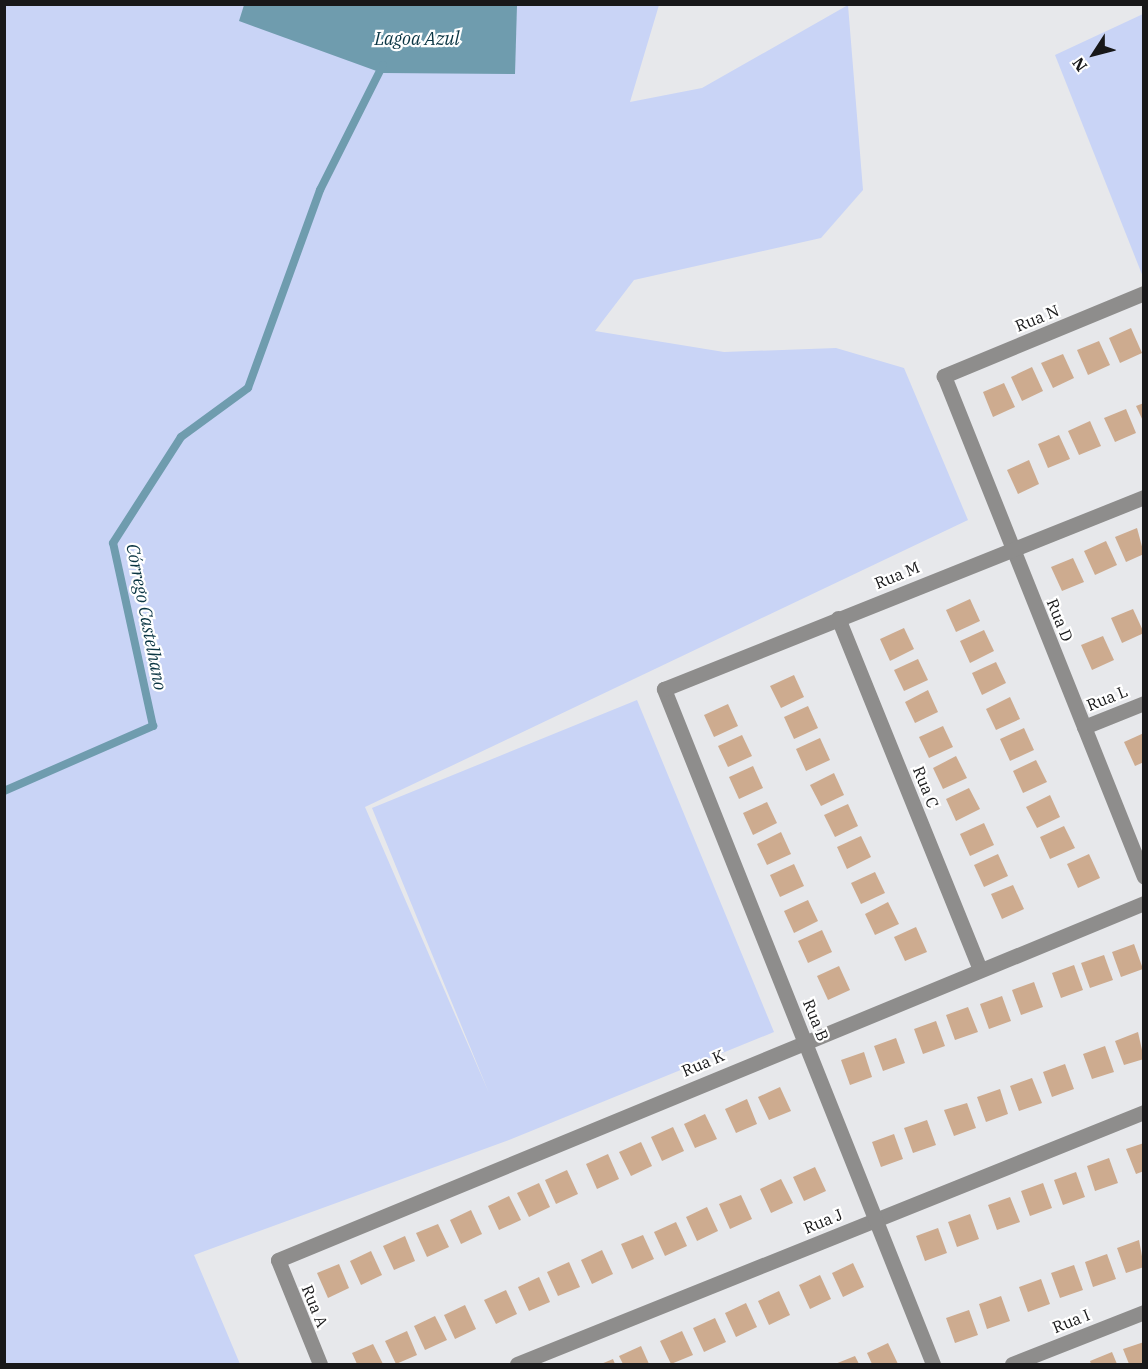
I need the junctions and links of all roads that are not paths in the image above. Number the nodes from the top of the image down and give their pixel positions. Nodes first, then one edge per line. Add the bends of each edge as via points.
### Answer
1 (1143, 293) edge
2 (944, 375) joint
3 (1143, 496) edge
4 (1012, 548) junction
5 (838, 618) junction
6 (664, 689) joint
7 (1143, 703) edge
8 (1083, 727) junction
9 (1143, 877) edge
10 (1143, 903) edge
11 (980, 969) junction
12 (804, 1041) junction
13 (1143, 1112) edge
14 (876, 1220) junction
15 (278, 1260) joint
16 (1143, 1312) edge
17 (320, 1365) edge
18 (517, 1365) edge
19 (933, 1365) edge
20 (1012, 1365) edge

1 - 2 street, Rua N
2 - 4 street, Rua D
3 - 4 street, Rua M
4 - 5 street, Rua M
4 - 8 street, Rua D
5 - 6 street, Rua M
5 - 11 street, Rua C
6 - 12 street, Rua B
7 - 8 street, Rua L
8 - 9 street, Rua D
10 - 11 street, Rua K
11 - 12 street, Rua K
12 - 14 street, Rua B
12 - 15 street, Rua K
13 - 14 street, Rua J
14 - 18 street, Rua J
14 - 19 street, Rua B
15 - 17 street, Rua A
16 - 20 street, Rua I

